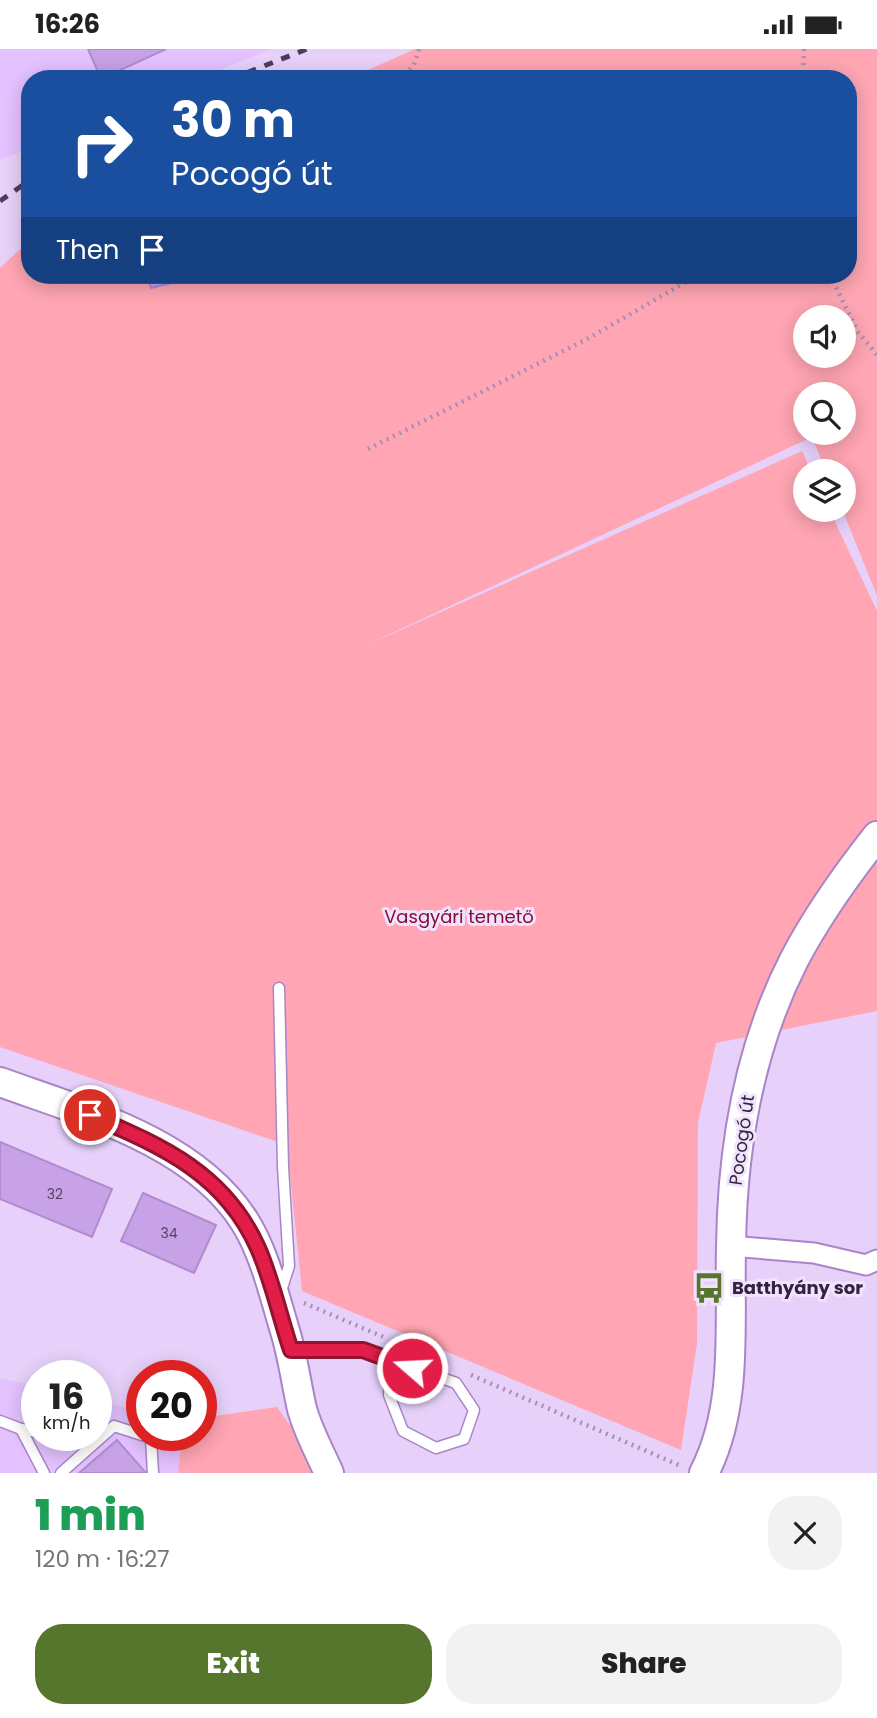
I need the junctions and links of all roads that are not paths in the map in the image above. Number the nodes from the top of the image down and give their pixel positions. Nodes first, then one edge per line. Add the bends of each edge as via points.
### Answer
1 (877, 836) edge
2 (279, 988) dead end
3 (0, 1082) edge
4 (731, 1246) junction
5 (877, 1260) edge
6 (277, 1305) junction
7 (291, 1350) junction
8 (390, 1360) junction
9 (0, 1421) edge
10 (21, 1429) edge
11 (32, 1451) edge
12 (84, 1451) edge
13 (152, 1451) edge
14 (706, 1469) edge
15 (44, 1473) edge
16 (61, 1473) edge
17 (153, 1473) edge
18 (329, 1473) edge

1 - 4 main road, Pocogó út via 794,960 765,1028 737,1150
2 - 6 lane via 289,1266
3 - 6 main road via 101,1120 196,1168 244,1221
4 - 5 street via 814,1253 866,1265
4 - 14 main road, Pocogó út via 730,1356 724,1413 720,1438
6 - 7 main road
7 - 8 lane via 363,1350
7 - 18 main road via 303,1412
8 - 8 lane via 456,1383 474,1410 464,1439 436,1448 403,1431 388,1395
9 - 10 lane
11 - 15 lane
12 - 16 lane
13 - 17 lane

